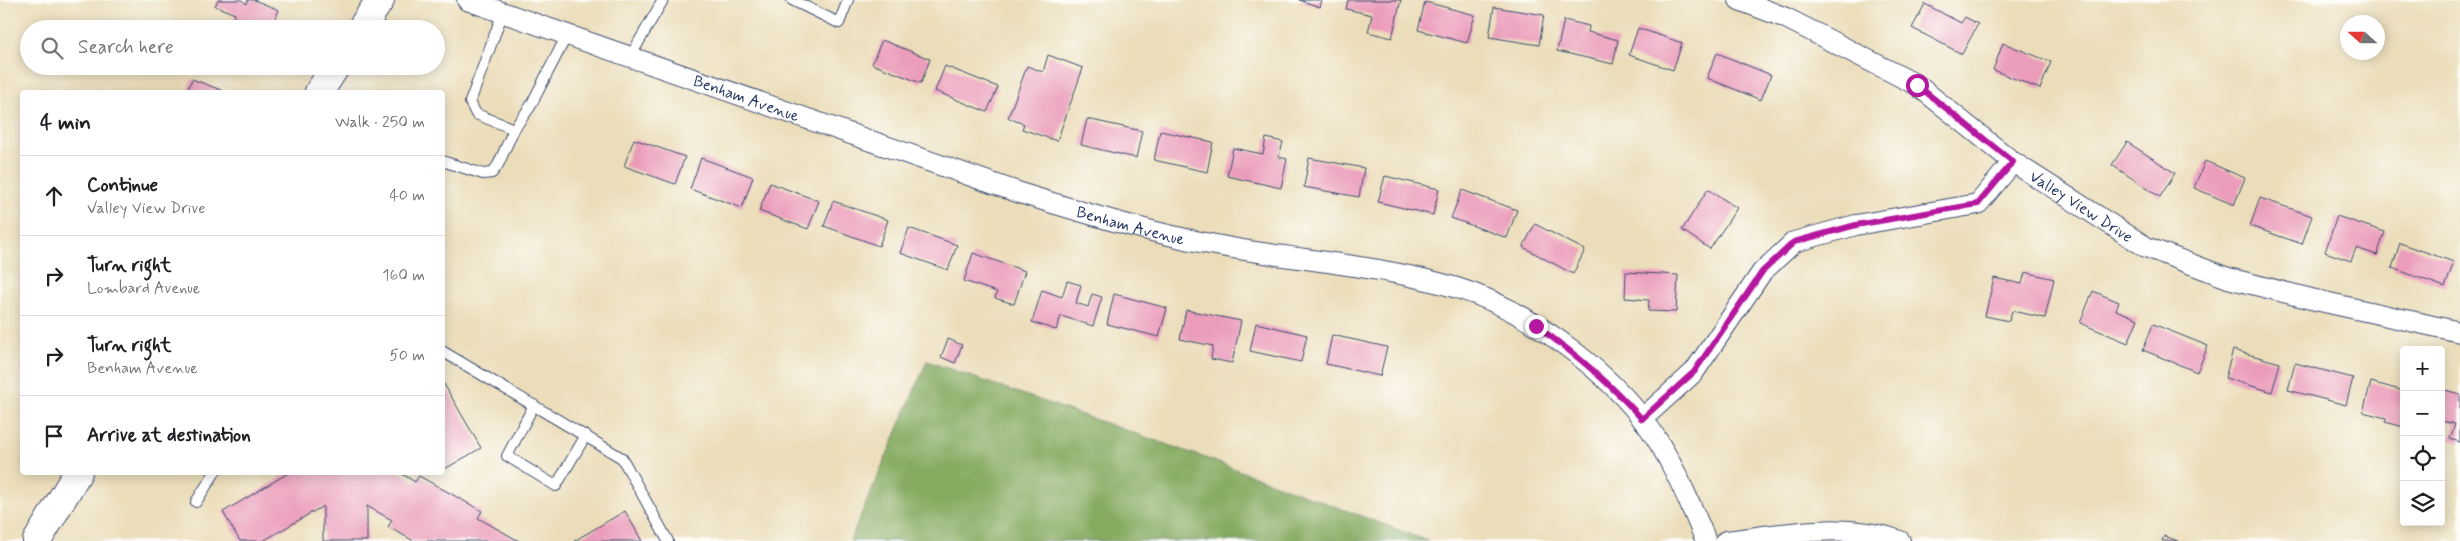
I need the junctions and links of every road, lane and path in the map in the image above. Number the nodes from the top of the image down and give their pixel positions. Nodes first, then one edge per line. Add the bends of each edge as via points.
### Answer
1 (380, 0) edge
2 (467, 0) edge
3 (663, 0) edge
4 (792, 0) edge
5 (848, 0) edge
6 (1738, 0) edge
7 (503, 12) junction
8 (367, 20) edge
9 (567, 34) junction
10 (630, 57) junction
11 (330, 75) edge
12 (320, 90) edge
13 (514, 129) junction
14 (445, 162) edge
15 (2013, 162) junction
16 (2460, 332) edge
17 (445, 353) edge
18 (534, 405) junction
19 (1642, 419) junction
20 (586, 435) junction
21 (76, 475) edge
22 (213, 475) edge
23 (196, 502) dead end
24 (37, 541) edge
25 (668, 541) edge
26 (1706, 541) edge
27 (1726, 541) edge
28 (1900, 541) edge

1 - 8 main road
2 - 7 street, Benham Avenue
3 - 10 lane
4 - 5 lane via 839,23
6 - 15 street, Valley View Drive via 1786,18 1917,85
7 - 9 street, Benham Avenue
7 - 13 lane via 470,102 476,114
9 - 10 street, Benham Avenue
9 - 13 lane via 530,107
10 - 19 street, Benham Avenue via 1022,194 1090,214 1230,248 1420,278 1459,288 1536,326 1569,349 1616,390
11 - 12 main road
13 - 14 lane via 492,173 483,174
15 - 16 street, Valley View Drive via 2146,247 2228,278
15 - 19 street via 1978,204 1856,225 1794,242 1762,272 1694,372
17 - 18 lane
18 - 20 lane
18 - 20 lane via 506,456 556,486
19 - 26 street, Benham Avenue via 1666,455
20 - 25 lane via 622,458
21 - 24 main road
22 - 23 lane
27 - 28 street via 1848,530 1884,535

